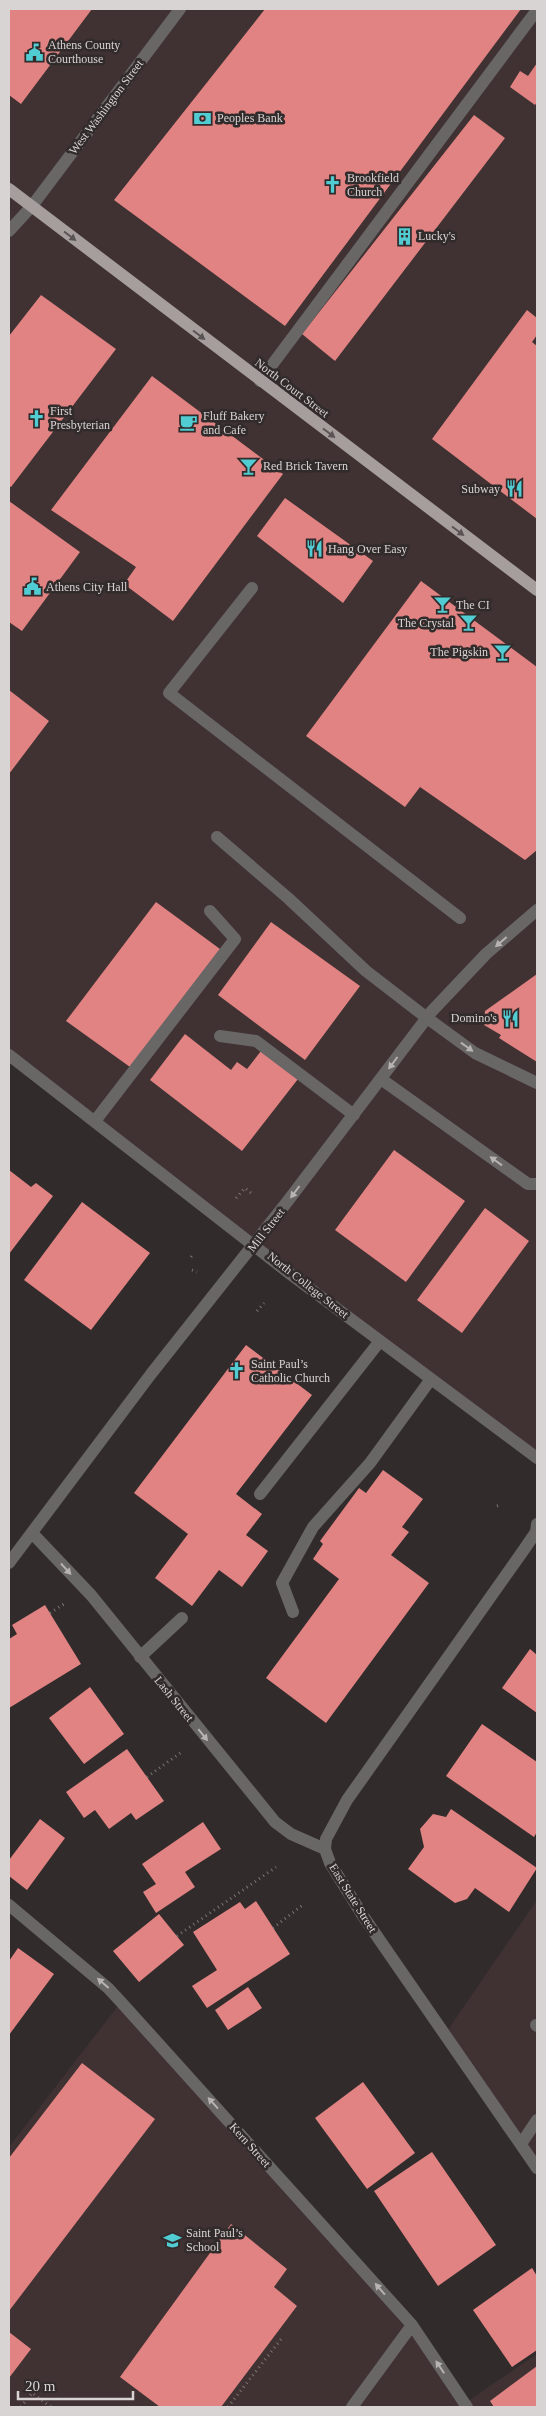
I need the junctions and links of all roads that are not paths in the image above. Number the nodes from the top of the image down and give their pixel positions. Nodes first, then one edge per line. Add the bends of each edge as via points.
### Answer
1 (180, 9) edge
2 (537, 10) edge
3 (9, 189) edge
4 (32, 206) junction
5 (9, 231) edge
6 (260, 381) junction
7 (252, 588) dead end
8 (537, 590) edge
9 (218, 837) dead end
10 (537, 910) edge
11 (210, 911) dead end
12 (460, 918) dead end
13 (427, 1018) junction
14 (220, 1036) dead end
15 (9, 1055) edge
16 (381, 1078) junction
17 (537, 1083) edge
18 (354, 1115) junction
19 (95, 1121) junction
20 (537, 1184) edge
21 (255, 1244) junction
22 (380, 1341) junction
23 (431, 1379) junction
24 (537, 1458) edge
25 (260, 1494) dead end
26 (537, 1524) edge
27 (33, 1534) junction
28 (9, 1563) edge
29 (294, 1612) dead end
30 (182, 1618) dead end
31 (140, 1657) junction
32 (325, 1850) junction
33 (9, 1905) edge
34 (537, 2120) edge
35 (521, 2144) junction
36 (537, 2168) edge
37 (412, 2325) junction
38 (352, 2407) edge
39 (467, 2407) edge

1 - 4 street, West Washington Street
2 - 6 street
3 - 4 main road, North Court Street
4 - 5 street, West Washington Street
4 -> 6 main road, North Court Street
6 -> 8 main road, North Court Street
7 - 12 street via 169,693
9 - 13 street via 366,971
10 -> 13 street, Mill Street via 486,954
11 - 19 street via 234,939
13 -> 16 street, Mill Street
13 -> 17 street via 475,1053
14 - 18 street via 256,1042
15 - 19 street, North College Street
16 - 18 street, Mill Street
20 -> 16 street via 528,1184
18 -> 21 street, Mill Street
19 - 21 street, North College Street
21 - 22 street, North College Street
21 - 27 street, Mill Street via 151,1374
22 - 23 street, North College Street
22 - 25 street
23 - 24 street, North College Street
23 - 29 street via 370,1462 314,1527 282,1583
26 - 32 street, East State Street via 536,1532 523,1551 347,1800 326,1839
27 - 28 street, Mill Street
27 -> 31 street, Lash Street via 90,1595
30 - 31 street
31 -> 32 street, Lash Street via 275,1822 291,1834
32 - 35 street, East State Street via 363,1916
37 -> 33 street, Kern Street via 108,1988
34 - 35 street
35 - 36 street, East State Street
37 - 38 street
39 -> 37 street, Kern Street

